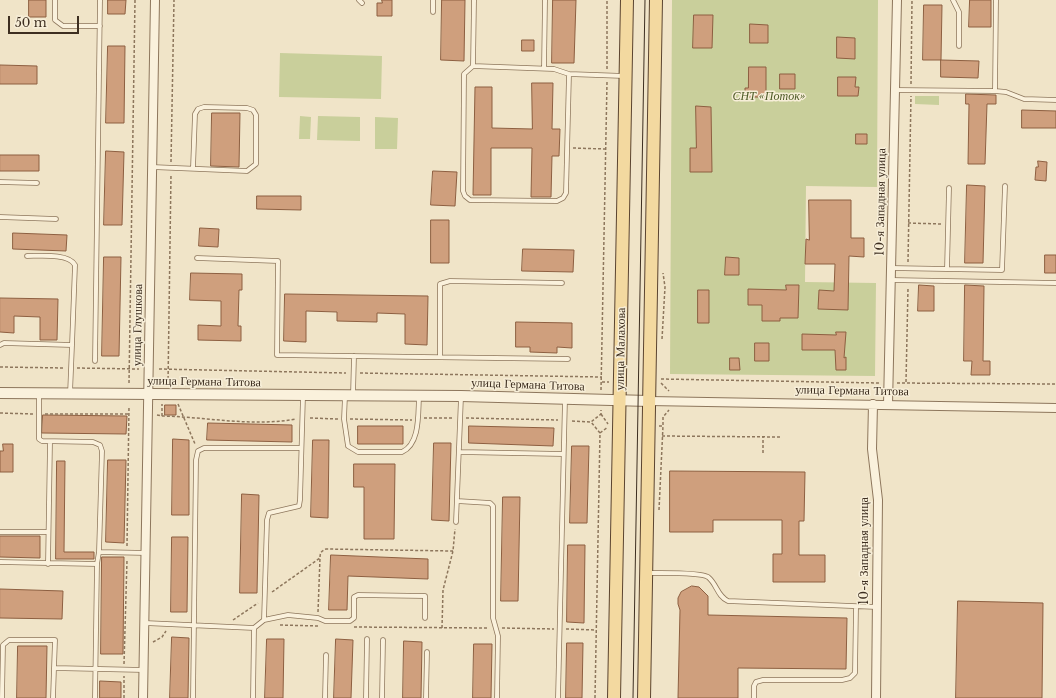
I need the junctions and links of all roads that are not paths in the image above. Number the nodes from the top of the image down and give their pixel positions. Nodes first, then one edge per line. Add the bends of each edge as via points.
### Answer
1 (55, 0) edge
2 (100, 0) edge
3 (154, 0) edge
4 (433, 0) edge
5 (474, 0) edge
6 (545, 0) edge
7 (627, 0) edge
8 (656, 0) edge
9 (897, 0) edge
10 (953, 0) edge
11 (996, 0) edge
12 (432, 12) dead end
13 (100, 26) junction
14 (959, 46) dead end
15 (473, 66) junction
16 (544, 68) junction
17 (569, 74) junction
18 (626, 76) junction
19 (895, 90) junction
20 (995, 91) junction
21 (1056, 100) edge
22 (152, 167) junction
23 (193, 168) junction
24 (0, 182) edge
25 (37, 183) dead end
26 (1005, 186) dead end
27 (949, 188) dead end
28 (0, 217) edge
29 (56, 219) dead end
30 (27, 256) dead end
31 (197, 258) dead end
32 (891, 268) junction
33 (947, 268) junction
34 (891, 280) junction
35 (562, 283) dead end
36 (1056, 283) edge
37 (0, 345) edge
38 (72, 345) junction
39 (354, 356) junction
40 (440, 357) junction
41 (568, 359) dead end
42 (95, 361) dead end
43 (0, 393) edge
44 (39, 394) junction
45 (70, 394) junction
46 (148, 394) junction
47 (303, 396) junction
48 (349, 396) junction
49 (419, 396) junction
50 (461, 396) junction
51 (565, 399) junction
52 (620, 401) junction
53 (649, 401) junction
54 (873, 404) junction
55 (888, 404) junction
56 (1056, 408) edge
57 (50, 442) junction
58 (301, 448) junction
59 (460, 452) junction
60 (564, 454) junction
61 (457, 501) junction
62 (456, 522) road end
63 (0, 532) edge
64 (48, 532) junction
65 (99, 552) junction
66 (147, 553) junction
67 (0, 562) edge
68 (48, 564) junction
69 (97, 564) junction
70 (646, 573) junction
71 (856, 607) junction
72 (877, 608) junction
73 (425, 618) dead end
74 (264, 620) junction
75 (145, 623) junction
76 (195, 624) junction
77 (254, 628) junction
78 (367, 639) dead end
79 (383, 640) dead end
80 (427, 652) dead end
81 (326, 655) dead end
82 (54, 668) junction
83 (95, 669) junction
84 (144, 670) junction
85 (2, 698) edge
86 (53, 698) edge
87 (95, 698) edge
88 (143, 698) edge
89 (193, 698) edge
90 (253, 698) edge
91 (325, 698) edge
92 (366, 698) edge
93 (382, 698) edge
94 (426, 698) edge
95 (497, 698) edge
96 (558, 698) edge
97 (614, 698) edge
98 (644, 698) edge
99 (754, 698) edge
100 (876, 698) edge

1 - 13 lane via 55,20 63,26
2 - 13 lane
3 - 22 street, улица Глушкова
4 - 12 lane
5 - 15 lane
6 - 16 lane
7 - 18 main road, улица Малахова
8 - 53 main road
9 - 19 street, 10-я Западная улица
10 - 14 lane via 959,12
11 - 20 lane
13 - 42 lane
15 - 16 lane
15 - 17 lane via 464,74 465,196 470,200 557,201 563,198 566,193
16 - 17 lane via 554,68
17 - 18 lane
18 - 52 main road, улица Малахова
19 - 20 lane
19 - 32 street, 10-я Западная улица
20 - 21 lane via 1024,99
22 - 23 lane
22 - 46 street, улица Глушкова
23 - 23 lane via 247,171 253,168 256,164 254,110 204,107 198,109 195,114
24 - 25 lane
26 - 33 lane via 1002,270
27 - 33 lane
28 - 29 lane
30 - 38 lane via 67,257 73,261 75,265
31 - 39 lane via 278,261 277,355
32 - 33 lane
32 - 34 street, 10-я Западная улица
34 - 36 lane
34 - 55 street, 10-я Западная улица
35 - 40 lane via 450,281 440,284
37 - 38 lane
38 - 45 lane
39 - 40 lane
39 - 48 lane via 354,373
40 - 41 lane
43 - 44 street, улица Германа Титова
44 - 45 street, улица Германа Титова
44 - 57 lane via 39,440
45 - 46 street, улица Германа Титова
46 - 47 street, улица Германа Титова
46 - 66 street, улица Глушкова
47 - 48 street, улица Германа Титова
47 - 58 lane
48 - 49 street, улица Германа Титова
48 - 49 lane via 344,419 348,446 358,452 402,452 412,445 418,419
49 - 50 street, улица Германа Титова
50 - 51 street, улица Германа Титова
50 - 59 lane
51 - 52 street, улица Германа Титова
51 - 60 lane
52 - 53 street, улица Германа Титова
52 - 97 main road, улица Малахова
53 - 54 street, улица Германа Титова
53 - 70 main road
54 - 55 street, улица Германа Титова
54 - 72 street, 10-я Западная улица via 872,449 878,500
55 - 56 street, улица Германа Титова
57 - 64 lane
57 - 65 lane via 93,442 100,445 102,451
58 - 74 lane via 299,506 269,513 267,520
58 - 76 lane via 204,448 198,452
59 - 60 lane
59 - 61 lane
60 - 96 lane
61 - 62 lane
61 - 95 lane via 484,502 493,506 493,618 498,636
63 - 64 lane
64 - 68 lane
65 - 66 lane
65 - 69 lane
66 - 75 street, улица Глушкова
67 - 68 lane
68 - 69 lane
69 - 83 lane
70 - 71 lane via 704,575 713,583 721,598 728,601
70 - 98 main road
71 - 72 lane
71 - 99 lane via 855,672 850,678 763,680 756,682 754,686
72 - 100 street, 10-я Западная улица
73 - 74 lane via 425,596 358,595 354,597 354,618 350,621 325,621 288,615
74 - 77 lane
75 - 76 lane
75 - 84 street, улица Глушкова
76 - 77 lane
76 - 89 lane
77 - 90 lane
78 - 92 lane
79 - 93 lane
80 - 94 lane
81 - 91 lane
82 - 83 lane
82 - 85 lane via 55,640 9,640 3,645
82 - 86 lane
83 - 84 lane
83 - 87 lane
84 - 88 street, улица Глушкова

